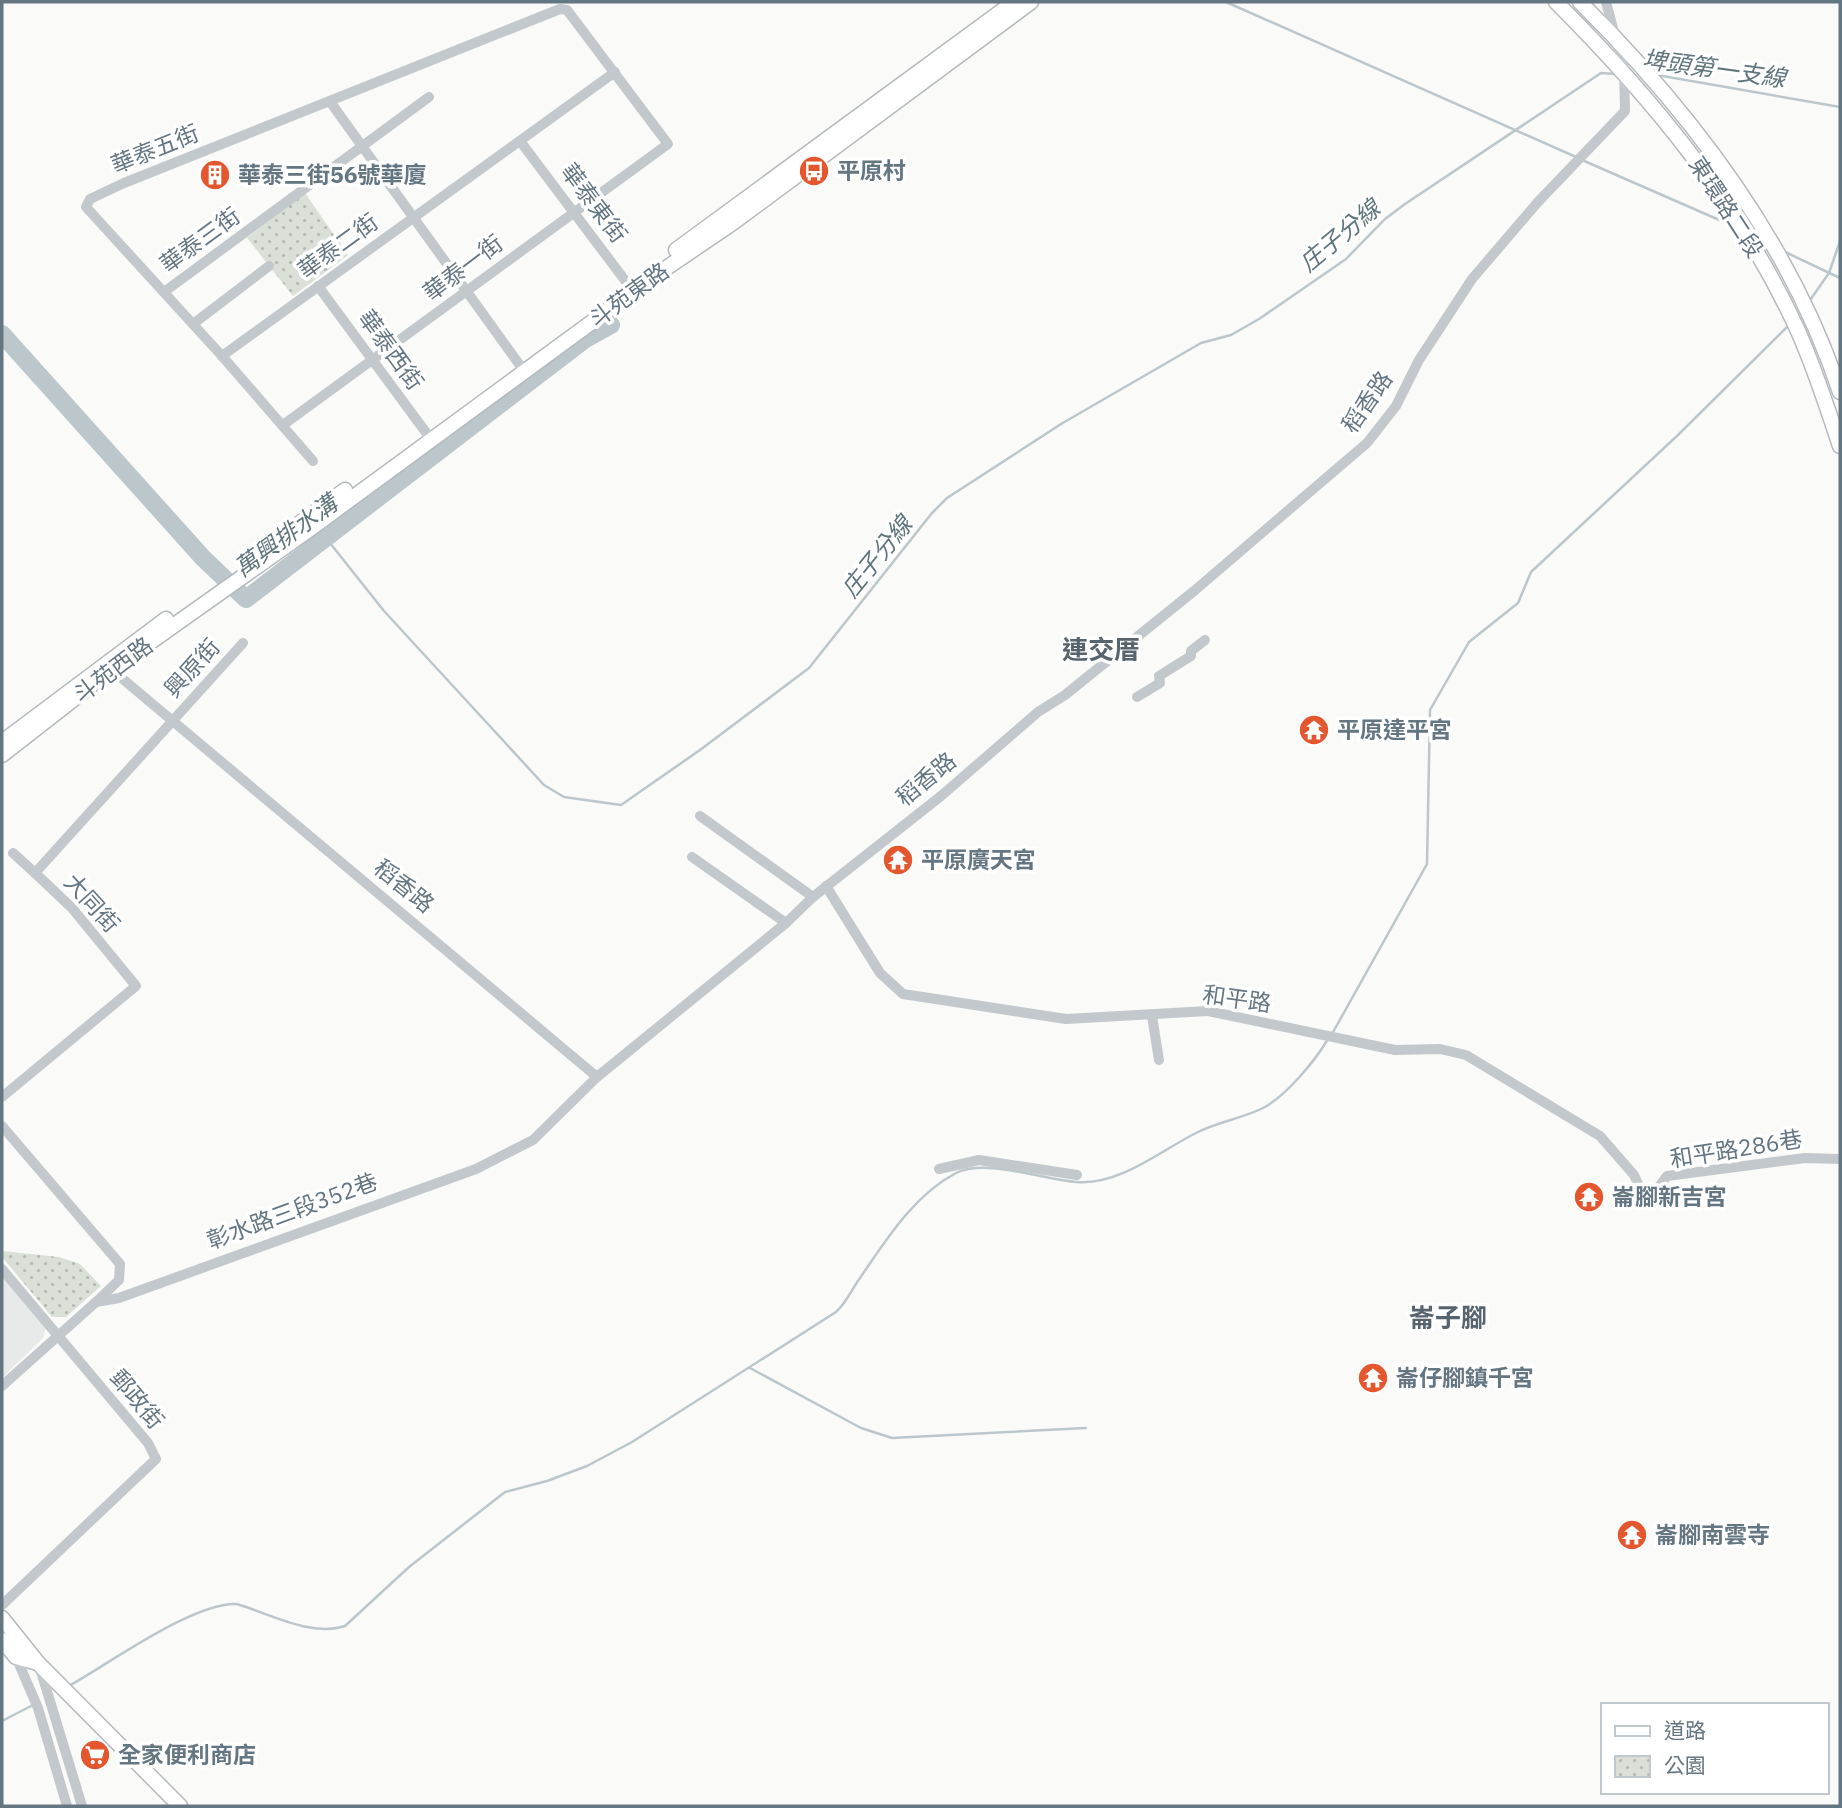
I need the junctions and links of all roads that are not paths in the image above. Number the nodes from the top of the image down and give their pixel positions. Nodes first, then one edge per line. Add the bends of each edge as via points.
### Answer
1 (1014, 2) edge
2 (1031, 2) edge
3 (1556, 2) edge
4 (1580, 2) edge
5 (1606, 2) edge
6 (1617, 38) junction
7 (1624, 69) junction
8 (615, 72) junction
9 (429, 97) dead end
10 (331, 103) junction
11 (520, 141) junction
12 (363, 147) junction
13 (575, 212) junction
14 (414, 217) junction
15 (269, 265) dead end
16 (318, 286) junction
17 (631, 288) junction
18 (468, 290) junction
19 (164, 292) junction
20 (193, 324) junction
21 (222, 356) junction
22 (374, 361) junction
23 (522, 366) junction
24 (1840, 392) edge
25 (283, 425) junction
26 (428, 435) junction
27 (1840, 446) edge
28 (313, 461) dead end
29 (222, 585) joint
30 (1205, 640) dead end
31 (243, 643) dead end
32 (107, 667) junction
33 (1137, 697) dead end
34 (171, 722) junction
35 (2, 742) edge
36 (2, 755) edge
37 (700, 816) dead end
38 (13, 853) dead end
39 (692, 857) dead end
40 (35, 873) junction
41 (826, 886) junction
42 (813, 897) junction
43 (786, 923) junction
44 (1152, 1016) junction
45 (1159, 1060) dead end
46 (597, 1077) junction
47 (2, 1097) edge
48 (2, 1126) edge
49 (1840, 1159) edge
50 (939, 1169) dead end
51 (1077, 1175) dead end
52 (1644, 1196) joint
53 (2, 1269) edge
54 (96, 1302) junction
55 (58, 1337) junction
56 (2, 1386) edge
57 (2, 1605) edge
58 (2, 1618) edge
59 (2, 1640) edge
60 (16, 1657) junction
61 (38, 1664) junction
62 (67, 1806) edge
63 (82, 1806) edge
64 (180, 1806) edge

1 - 17 main road, 斗苑東路
2 - 17 main road, 斗苑東路 via 734,222
3 - 7 main road, 東環路二段
4 - 6 main road, 東環路二段
5 - 6 street, 稻香路
6 - 7 street, 稻香路
6 - 24 main road, 東環路二段 via 1735,183 1782,260
7 - 27 main road, 東環路二段 via 1710,178 1754,248 1797,330
7 - 41 street, 稻香路 via 1625,111 1472,279 1419,360 1396,406 1367,443 1194,591
8 - 10 street, 華泰五街 via 573,15 560,9
8 - 11 street, 華泰二街
8 - 13 street, 華泰一街 via 668,144
9 - 12 street, 華泰三街
10 - 12 street
10 - 19 street, 華泰五街 via 90,199 86,206
11 - 13 street, 華泰東街
11 - 14 street, 華泰二街
12 - 14 street
12 - 19 street, 華泰三街
13 - 17 street, 華泰東街
13 - 18 street, 華泰一街
14 - 16 street, 華泰二街
14 - 18 street
15 - 20 street
16 - 21 street, 華泰二街
16 - 22 street, 華泰西街
17 - 23 main road, 斗苑東路
18 - 22 street, 華泰一街
18 - 23 street
19 - 20 street, 華泰五街
20 - 21 street, 華泰五街
21 - 25 street, 華泰五街
22 - 25 street, 華泰一街
22 - 26 street, 華泰西街
23 - 26 main road, 斗苑東路
25 - 28 street, 華泰五街
26 - 29 main road, 斗苑東路
29 - 32 main road, 斗苑西路
30 - 33 street via 1191,650 1191,656 1159,677 1160,683
31 - 34 street, 興原街
32 - 34 street, 稻香路
32 - 35 main road, 斗苑西路
32 - 36 main road, 斗苑西路
34 - 40 street, 大同街
34 - 46 street, 稻香路
37 - 42 street
38 - 40 street
39 - 43 street
40 - 47 street, 大同街 via 72,908 136,986
41 - 42 street, 稻香路
41 - 44 street, 和平路 via 880,973 903,994 1066,1019
42 - 43 street, 稻香路
43 - 46 street, 稻香路
44 - 45 street
44 - 52 street, 和平路 via 1208,1012 1395,1050 1440,1048 1466,1055 1600,1136 1634,1175
46 - 54 street, 彰水路三段352巷 via 533,1140 476,1169 119,1298
48 - 54 street via 120,1264 119,1280
49 - 52 street, 和平路286巷 via 1805,1158 1667,1176
50 - 51 street via 979,1160
53 - 55 street, 郵政街
54 - 55 street, 彰水路三段352巷
55 - 56 street, 彰水路三段352巷
55 - 57 street, 郵政街 via 148,1443 156,1459
58 - 61 main road
59 - 60 main road
60 - 61 main road
60 - 62 street via 42,1720
61 - 63 street
61 - 64 main road

